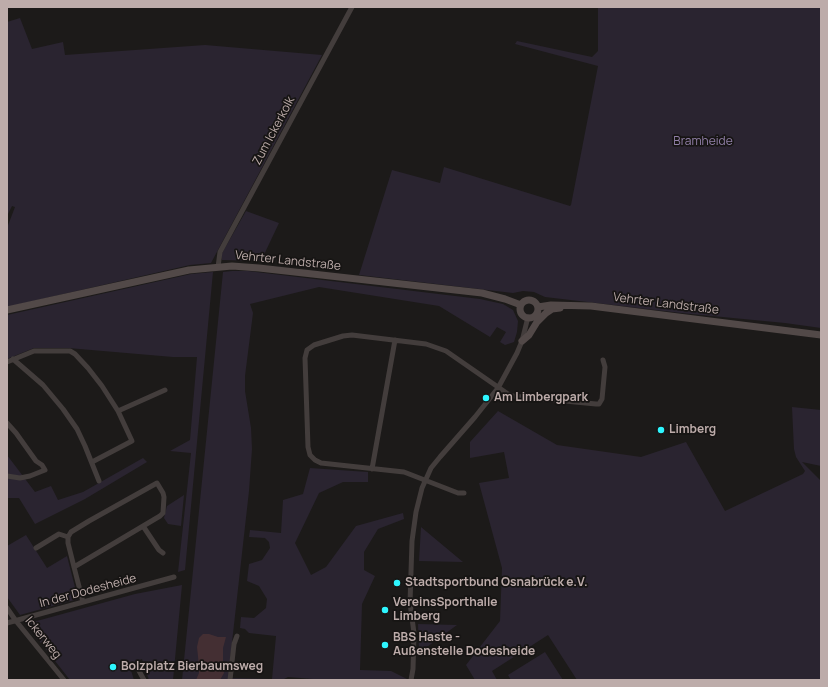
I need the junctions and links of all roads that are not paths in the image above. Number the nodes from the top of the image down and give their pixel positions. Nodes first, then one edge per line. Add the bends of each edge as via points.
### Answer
1 (352, 7) edge
2 (218, 267) junction
3 (521, 305) junction
4 (565, 305) junction
5 (538, 307) junction
6 (7, 310) edge
7 (528, 317) junction
8 (821, 334) edge
9 (395, 340) junction
10 (522, 341) junction
11 (13, 359) junction
12 (603, 360) dead end
13 (7, 362) edge
14 (498, 388) junction
15 (165, 390) dead end
16 (118, 410) junction
17 (7, 423) edge
18 (92, 462) junction
19 (372, 469) junction
20 (7, 476) edge
21 (425, 480) junction
22 (99, 482) dead end
23 (464, 492) dead end
24 (143, 526) junction
25 (68, 537) junction
26 (36, 548) dead end
27 (163, 552) dead end
28 (74, 567) junction
29 (174, 577) dead end
30 (83, 602) junction
31 (7, 608) edge
32 (16, 621) junction
33 (7, 623) edge
34 (237, 636) dead end
35 (138, 669) dead end
36 (64, 680) edge
37 (144, 680) edge
38 (230, 680) edge
39 (411, 680) edge

1 - 2 street, Zum Ickerkolk via 220,252
2 - 3 main road, Vehrter Landstraße via 249,267 470,292
2 - 6 main road, Vehrter Landstraße via 189,270
3 - 5 main road via 529,300 535,302
3 - 7 main road via 522,313
4 - 5 main road, Vehrter Landstraße
4 - 8 main road, Vehrter Landstraße via 591,306 791,333
4 - 10 main road via 546,313
5 - 7 main road via 535,316
7 - 10 street
9 - 14 street via 426,344 446,352
9 - 19 street
9 - 19 street via 343,336 314,345 308,350 305,358 310,455 321,463
10 - 14 street
11 - 13 street
11 - 16 street via 34,351 75,354
11 - 18 street via 43,385 63,409
12 - 14 street via 605,366 602,399 599,404 513,396
14 - 21 street via 440,456
15 - 16 street
16 - 18 street via 132,441
17 - 20 street via 45,470 20,478
18 - 22 street
19 - 21 street via 404,472
21 - 23 street via 458,493
21 - 39 street via 416,512 412,541 410,603 414,632
24 - 25 street via 163,513 164,497 157,483 89,521 71,532
24 - 27 street
24 - 28 street
25 - 26 street via 59,534
25 - 28 street
28 - 30 street
29 - 30 street, In der Dodesheide
30 - 32 street, In der Dodesheide
31 - 32 street, Ickerweg
32 - 33 street, In der Dodesheide
32 - 36 street, Ickerweg
34 - 38 street
35 - 37 street

